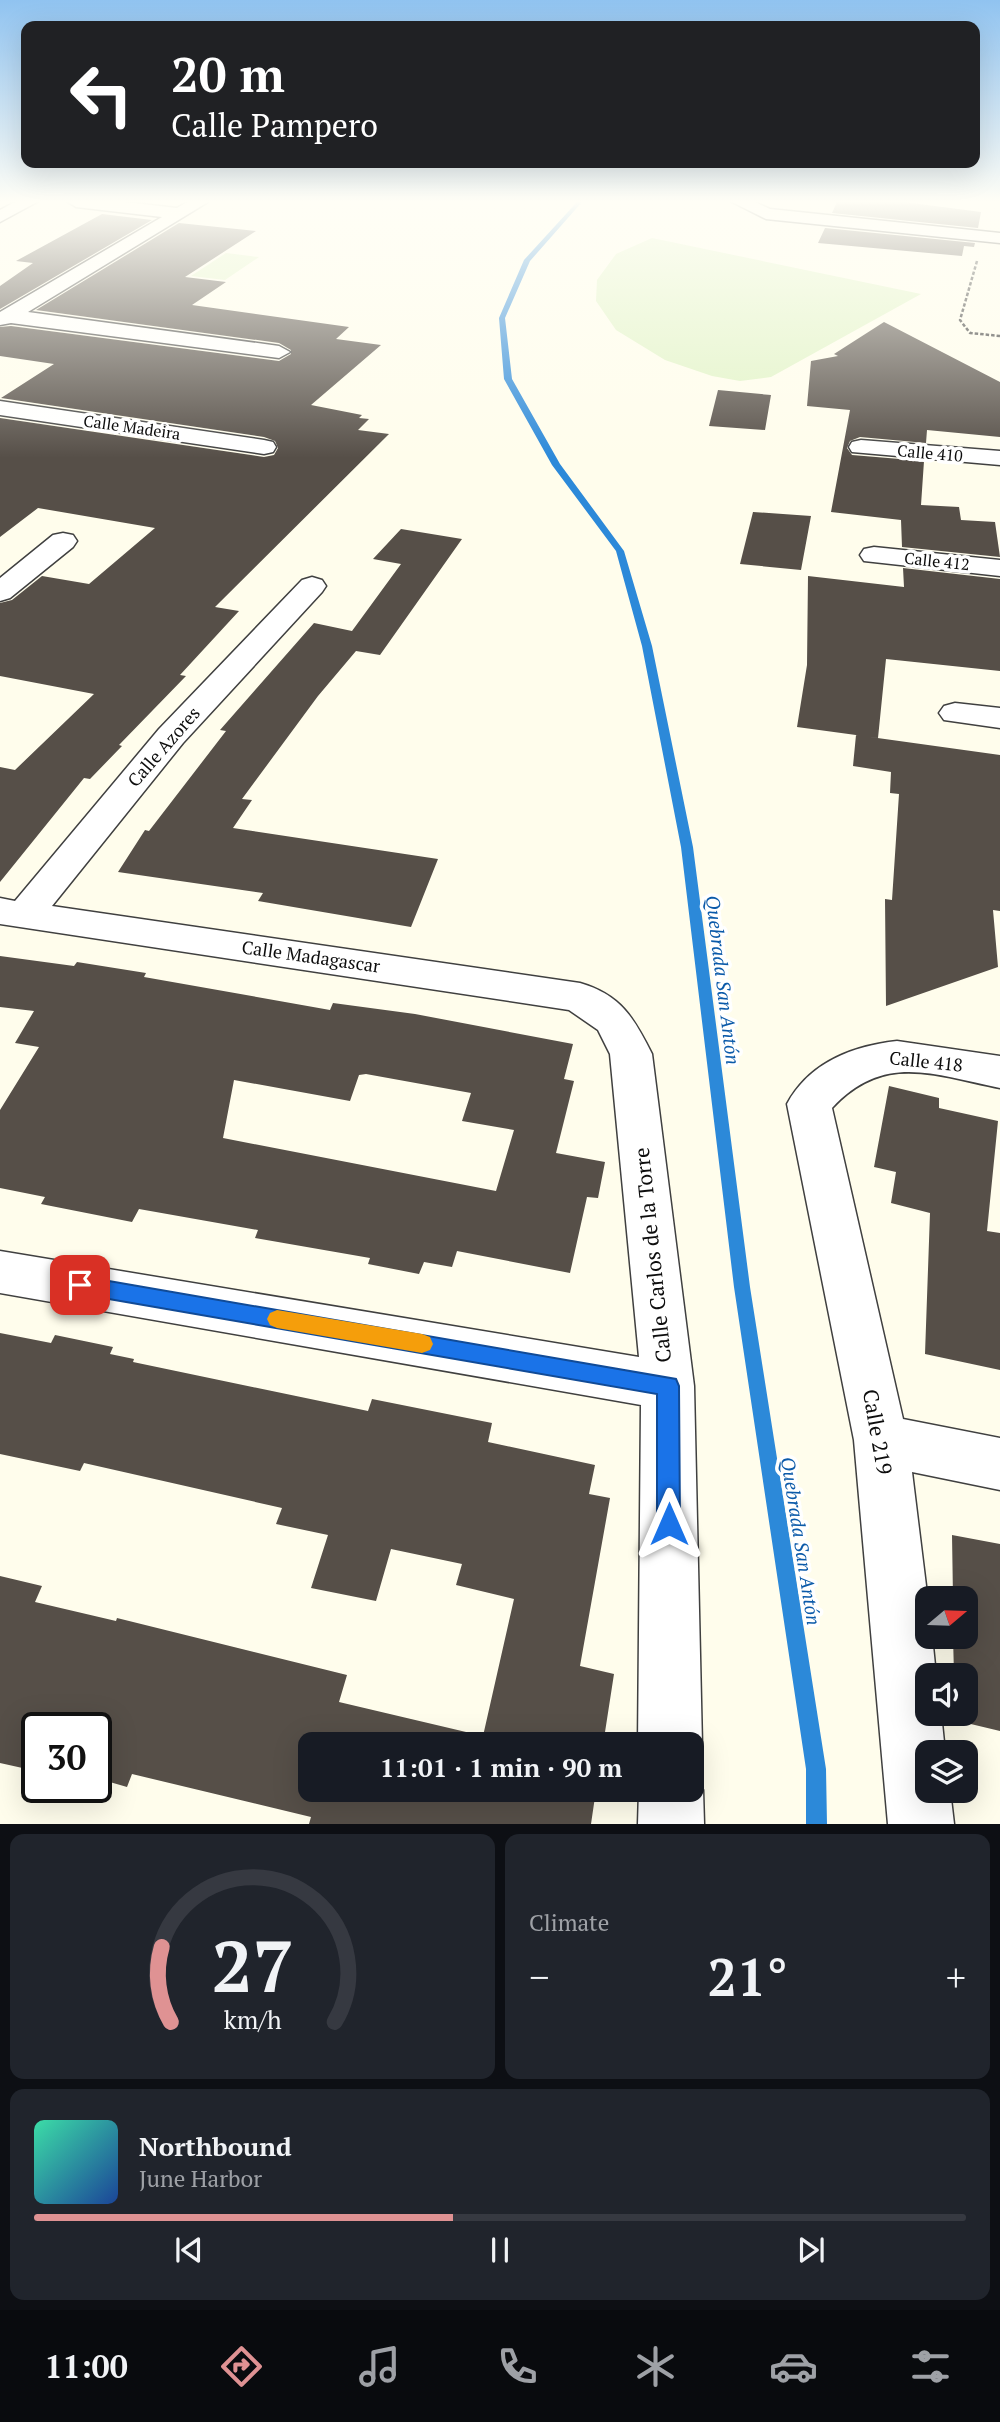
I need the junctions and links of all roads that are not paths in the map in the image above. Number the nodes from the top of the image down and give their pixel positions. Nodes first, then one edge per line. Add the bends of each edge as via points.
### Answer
1 (57, 287) edge
2 (4, 318) edge
3 (279, 352) dead end
4 (0, 408) edge
5 (264, 447) dead end
6 (861, 447) dead end
7 (1000, 458) edge
8 (63, 541) dead end
9 (874, 555) dead end
10 (1000, 568) edge
11 (312, 586) dead end
12 (0, 592) edge
13 (955, 713) dead end
14 (1000, 718) edge
15 (12, 913) edge
16 (615, 1021) joint
17 (852, 1065) joint
18 (1000, 1072) edge
19 (0, 1272) edge
20 (668, 1386) junction
21 (881, 1440) junction
22 (1000, 1464) edge
23 (670, 1732) edge
24 (671, 1802) edge
25 (671, 1824) edge
26 (922, 1824) edge

1 - 2 street
2 - 3 street
4 - 5 street, Calle Madeira
6 - 7 street, Calle 410
8 - 12 street
9 - 10 street, Calle 412
11 - 15 street, Calle Azores
13 - 14 street
15 - 16 street, Calle Madagascar via 580,997
16 - 20 street, Calle Carlos de la Torre via 631,1054
17 - 18 street, Calle 418 via 878,1057 911,1057
17 - 21 street, Calle 219 via 827,1082 809,1104
19 - 20 street
20 - 23 street, Calle Carlos de la Torre
21 - 22 street
21 - 26 street, Calle 219
24 - 25 street

